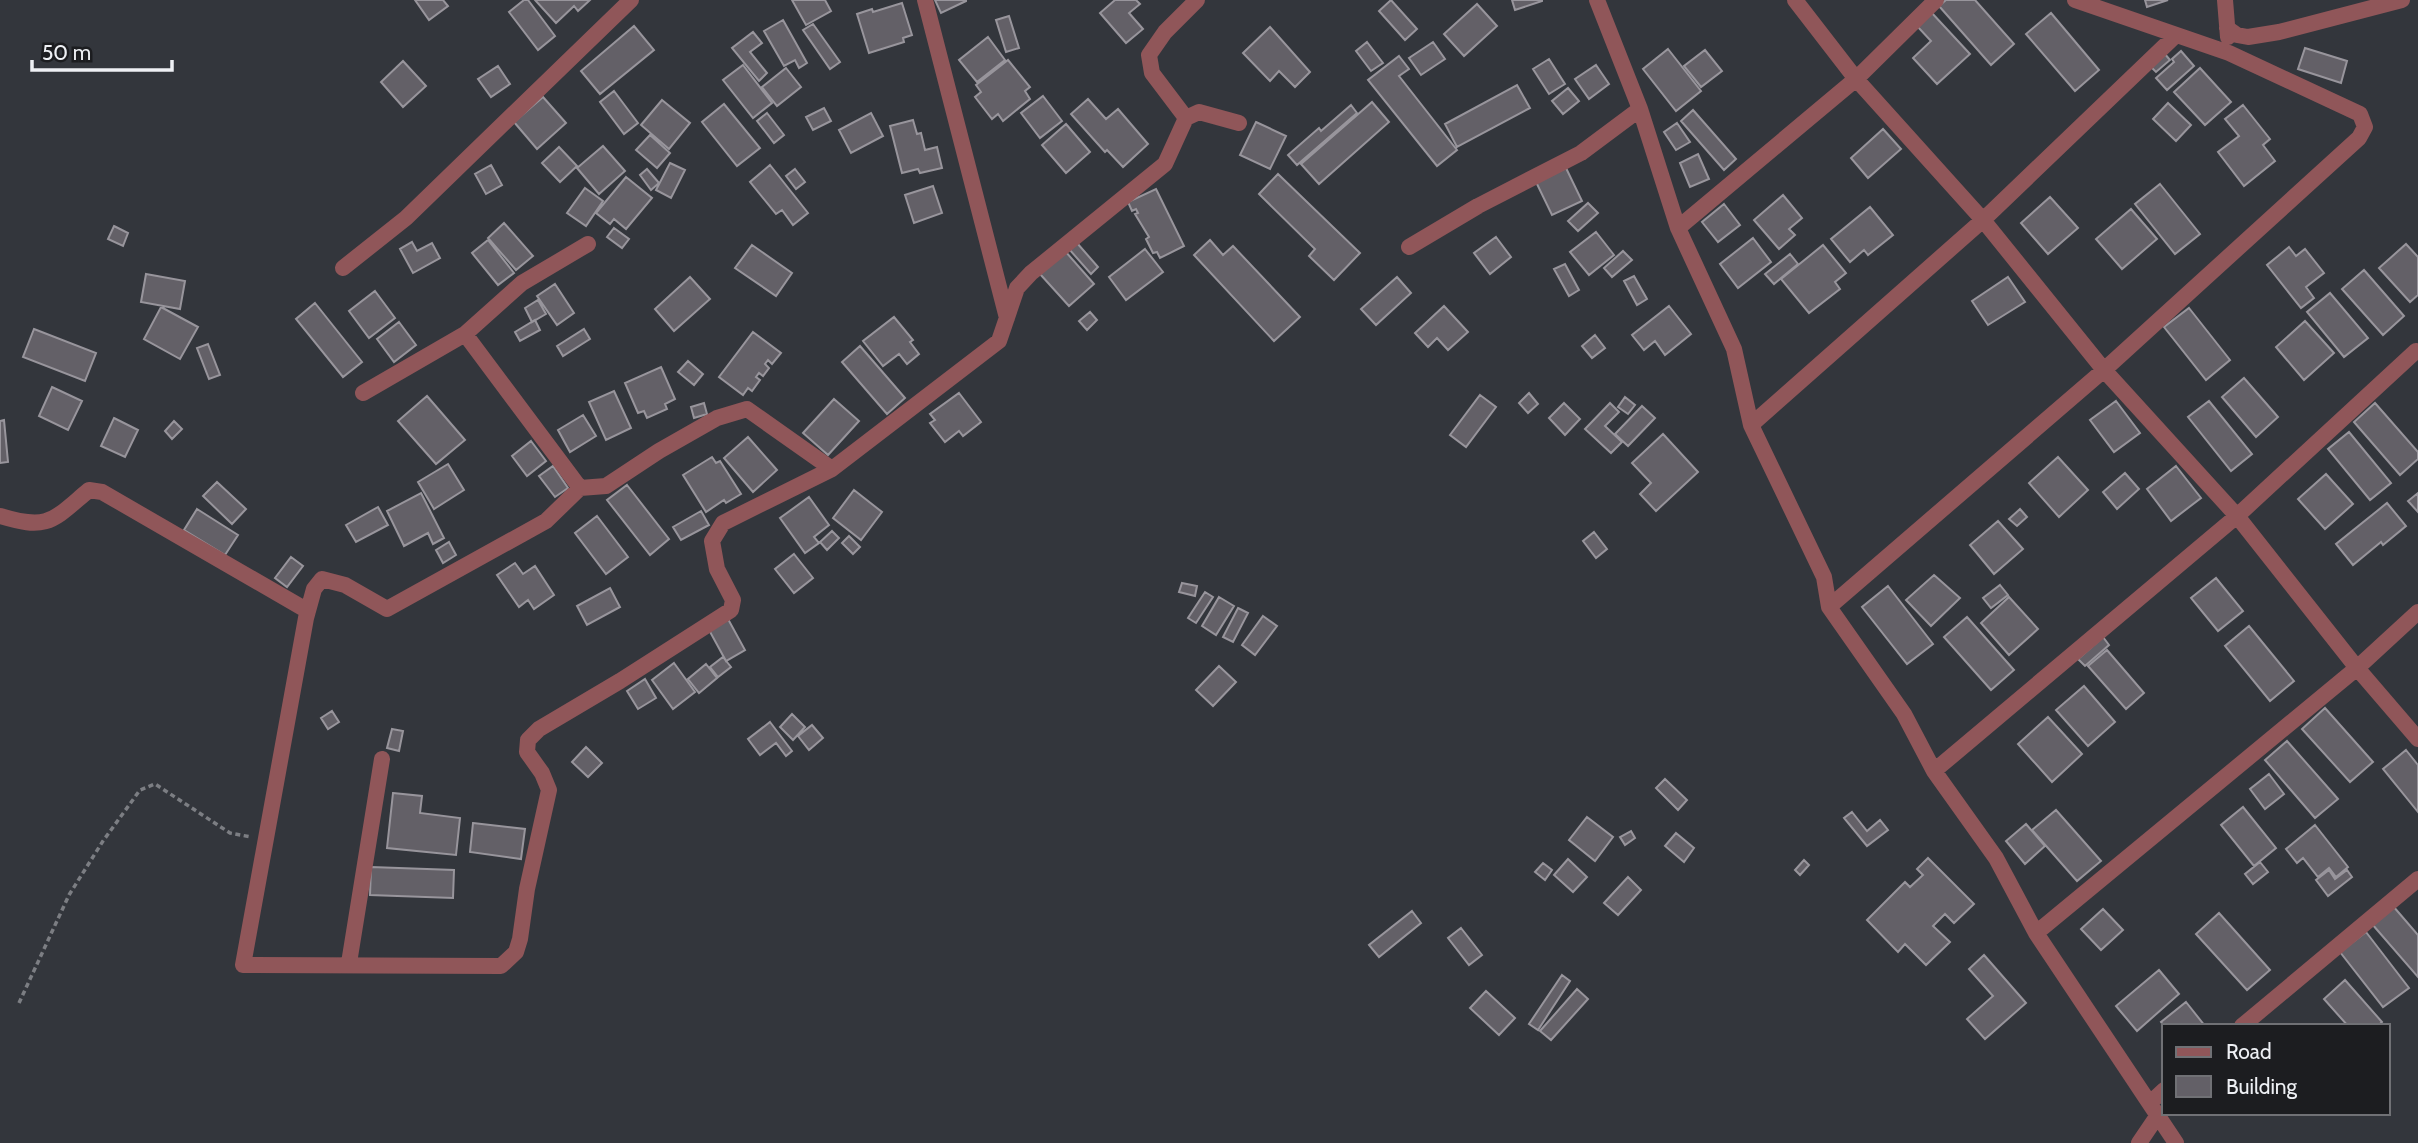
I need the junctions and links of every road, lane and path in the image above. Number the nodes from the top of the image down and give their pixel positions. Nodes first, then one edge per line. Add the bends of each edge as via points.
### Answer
1 (631, 0) edge
2 (925, 0) edge
3 (1197, 0) edge
4 (1597, 0) edge
5 (1795, 0) edge
6 (1936, 0) edge
7 (2076, 0) edge
8 (2225, 0) edge
9 (2402, 0) edge
10 (2227, 28) junction
11 (2175, 36) junction
12 (2229, 53) junction
13 (1856, 79) junction
14 (1640, 109) junction
15 (1186, 118) junction
16 (1240, 123) dead end
17 (1983, 220) junction
18 (1678, 228) junction
19 (588, 244) dead end
20 (1409, 247) dead end
21 (343, 268) dead end
22 (1007, 318) junction
23 (465, 334) junction
24 (2416, 351) edge
25 (2104, 370) junction
26 (363, 393) dead end
27 (1751, 425) junction
28 (832, 469) junction
29 (580, 488) junction
30 (0, 516) edge
31 (2237, 516) junction
32 (1829, 607) junction
33 (308, 611) junction
34 (2418, 612) edge
35 (2357, 668) junction
36 (2418, 739) edge
37 (382, 759) dead end
38 (1934, 771) junction
39 (267, 840) junction
40 (2418, 879) edge
41 (2036, 933) junction
42 (349, 963) junction
43 (19, 1003) dead end
44 (2244, 1024) edge
45 (2162, 1094) edge
46 (2154, 1109) junction
47 (2139, 1143) edge
48 (2176, 1143) edge

1 - 21 street via 406,218
2 - 22 street
3 - 15 street via 1149,55 1152,73
4 - 14 street
5 - 13 street
6 - 13 street
7 - 11 street
8 - 10 street
9 - 10 street via 2248,37
10 - 12 street
11 - 12 street
11 - 17 street
12 - 25 street via 2360,114 2365,127 2359,138
13 - 17 street
13 - 18 street
14 - 18 street
14 - 20 street via 1581,153
15 - 16 street via 1199,112
15 - 22 street via 1165,164 1031,273 1017,288
17 - 25 street
17 - 27 street
18 - 27 street via 1734,349
19 - 23 street via 522,283
22 - 28 street via 999,341
23 - 26 street
23 - 29 street
24 - 31 street
25 - 31 street
25 - 32 street
27 - 32 street via 1825,578
28 - 29 street via 747,409 717,418 606,486
28 - 42 street via 723,523 712,541 717,569 733,600 731,610 528,740 527,752 549,790 516,952 500,965
29 - 33 street via 546,521 387,609 345,585 322,579
30 - 33 street via 24,524 44,523 89,490 102,492
31 - 35 street
31 - 38 street
32 - 38 street via 1904,714
33 - 39 street
34 - 35 street
35 - 36 street
35 - 41 street
37 - 42 street
38 - 41 street via 1996,858
39 - 42 street via 243,965
39 - 43 path via 230,833 155,784 140,790 69,895
40 - 44 street
41 - 46 street
45 - 46 street
46 - 47 street
46 - 48 street

